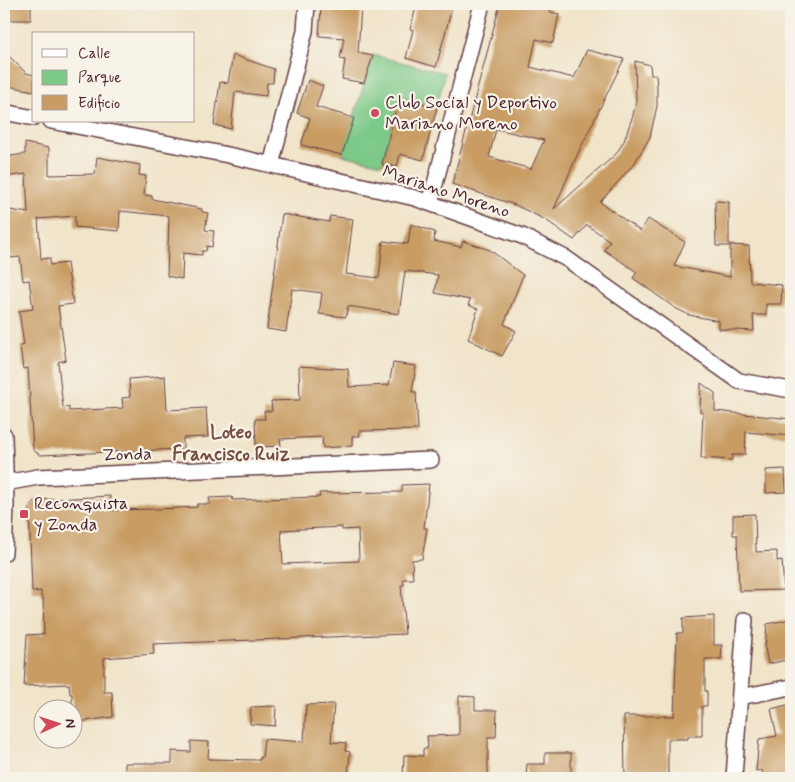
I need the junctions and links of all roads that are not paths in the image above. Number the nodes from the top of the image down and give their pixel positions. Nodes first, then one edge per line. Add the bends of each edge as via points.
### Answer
1 (307, 4) edge
2 (482, 4) edge
3 (4, 112) edge
4 (32, 118) edge
5 (56, 122) edge
6 (271, 165) junction
7 (430, 203) junction
8 (791, 390) edge
9 (4, 435) edge
10 (431, 460) dead end
11 (5, 483) junction
12 (4, 553) edge
13 (745, 620) dead end
14 (791, 687) edge
15 (740, 697) junction
16 (734, 778) edge

1 - 6 street via 305,31
2 - 7 street
3 - 4 street
5 - 6 street, Mariano Moreno
6 - 7 street, Mariano Moreno
7 - 8 street, Mariano Moreno via 522,236 567,260 739,381
9 - 11 street
10 - 11 street, Zonda via 38,478
11 - 12 street
13 - 15 street
14 - 15 street
15 - 16 street

